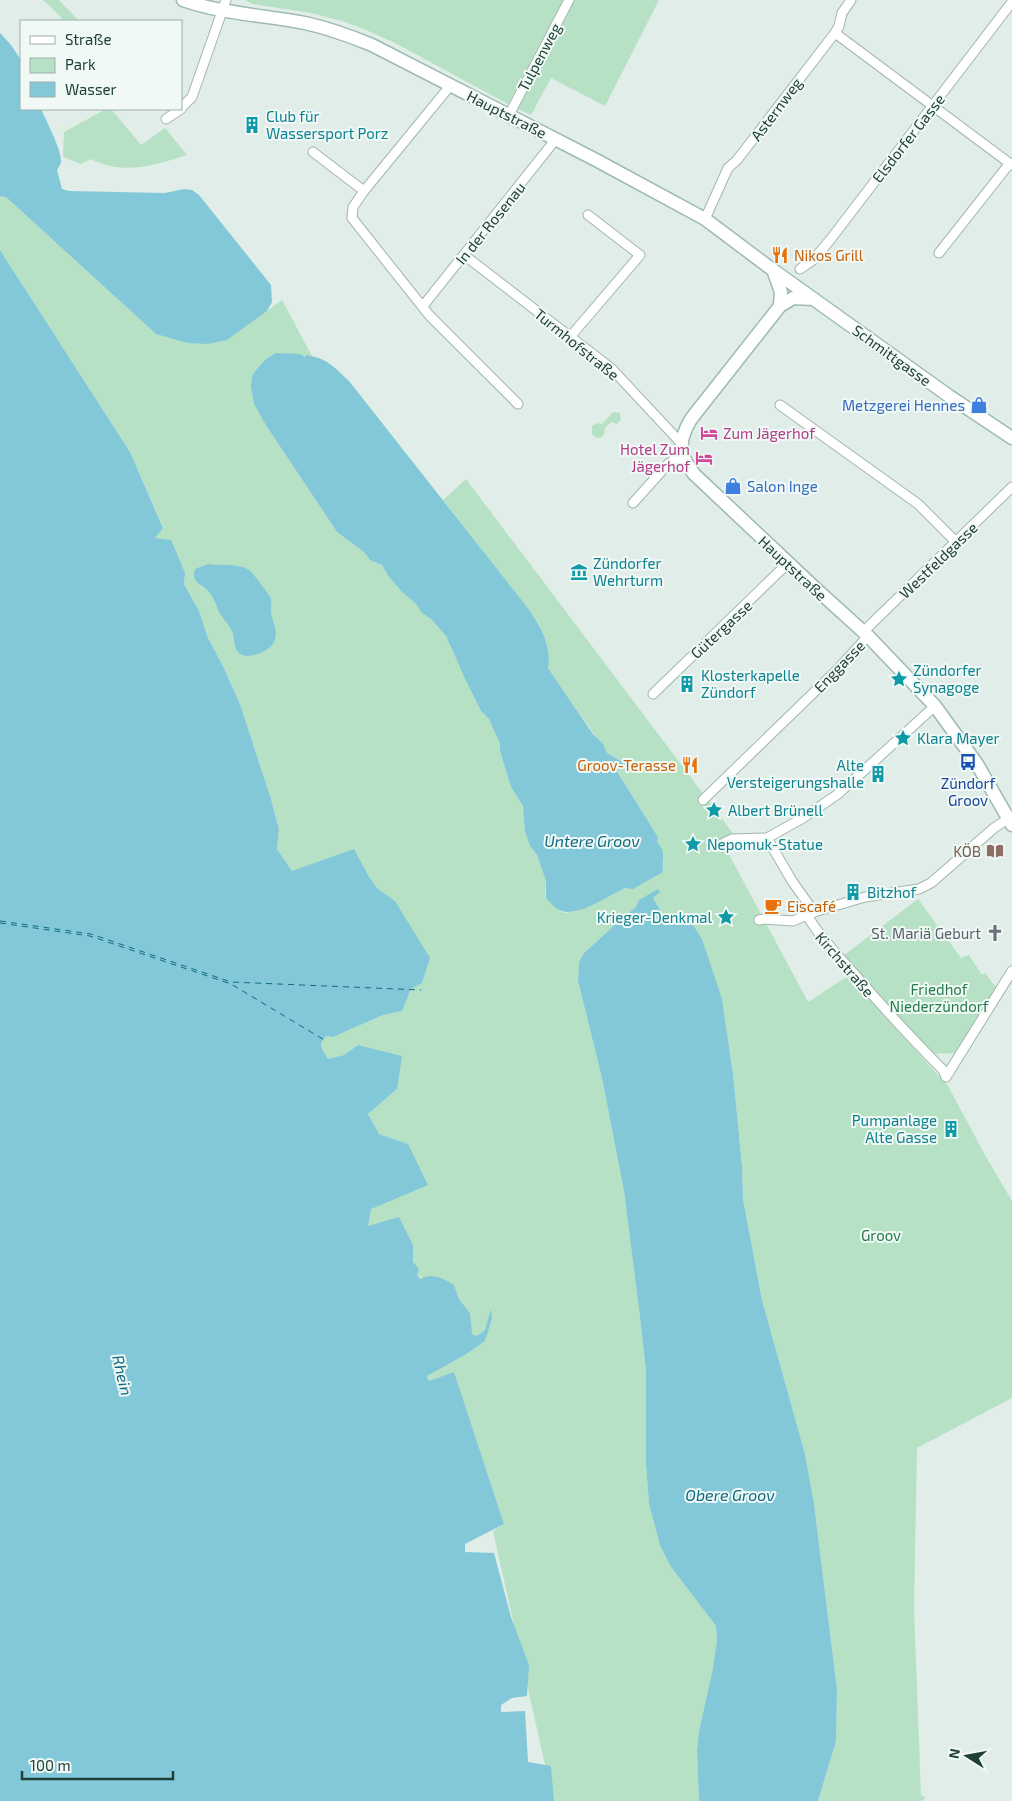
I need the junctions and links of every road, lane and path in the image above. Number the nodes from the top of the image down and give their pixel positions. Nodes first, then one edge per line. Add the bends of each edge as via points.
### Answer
1 (183, 0) edge
2 (569, 0) edge
3 (851, 0) edge
4 (1012, 2) edge
5 (225, 6) edge
6 (835, 33) junction
7 (450, 86) junction
8 (932, 106) junction
9 (182, 107) edge
10 (178, 110) edge
11 (509, 115) junction
12 (166, 119) dead end
13 (556, 139) junction
14 (313, 152) dead end
15 (1011, 164) edge
16 (364, 191) junction
17 (588, 215) dead end
18 (705, 219) junction
19 (939, 253) dead end
20 (464, 255) junction
21 (800, 269) dead end
22 (773, 270) junction
23 (814, 299) junction
24 (423, 306) junction
25 (780, 306) junction
26 (570, 338) junction
27 (518, 404) dead end
28 (780, 405) dead end
29 (1012, 438) edge
30 (682, 449) junction
31 (1012, 487) edge
32 (634, 503) dead end
33 (956, 542) junction
34 (788, 563) junction
35 (865, 634) junction
36 (654, 694) dead end
37 (935, 706) junction
38 (703, 800) dead end
39 (1011, 820) edge
40 (767, 838) junction
41 (722, 844) dead end
42 (810, 914) junction
43 (759, 920) dead end
44 (1012, 971) edge

1 - 5 main road, Hauptstraße
2 - 11 street, Tulpenweg
3 - 6 street, Asternweg
4 - 8 street, Elsdorfer Gasse
5 - 7 main road, Hauptstraße via 344,33
5 - 9 street via 192,97
6 - 8 street
6 - 18 street, Asternweg via 728,168
7 - 11 main road, Hauptstraße
7 - 16 street
8 - 15 street
8 - 21 street, Elsdorfer Gasse via 814,260
10 - 12 street
11 - 13 main road, Hauptstraße
13 - 18 main road, Hauptstraße
13 - 20 street, In der Rosenau
14 - 16 street
15 - 19 street
16 - 24 street via 353,207 352,218
17 - 26 street via 640,254
18 - 22 main road, Hauptstraße
20 - 24 street, In der Rosenau
20 - 26 street, Turmhofstraße
22 - 23 main road, Schmittgasse
22 - 25 main road via 781,292
23 - 25 main road via 793,298
23 - 29 main road, Schmittgasse
24 - 27 street
25 - 30 main road via 691,419 682,435
26 - 30 street, Turmhofstraße via 611,368
28 - 33 street via 918,504
30 - 32 street
30 - 34 main road, Hauptstraße via 694,474
31 - 33 street, Westfeldgasse
33 - 35 street, Westfeldgasse
34 - 35 main road, Hauptstraße
34 - 36 street, Gütergasse
35 - 37 main road, Hauptstraße
35 - 38 street, Enggasse via 838,669
37 - 39 main road, Hauptstraße via 977,764
37 - 40 street via 838,794
39 - 42 street via 994,828 932,883 919,889 865,897
40 - 41 street via 738,838
40 - 42 street, Kirchstraße
42 - 43 street via 793,921
42 - 44 street, Kirchstraße via 814,928 946,1077

